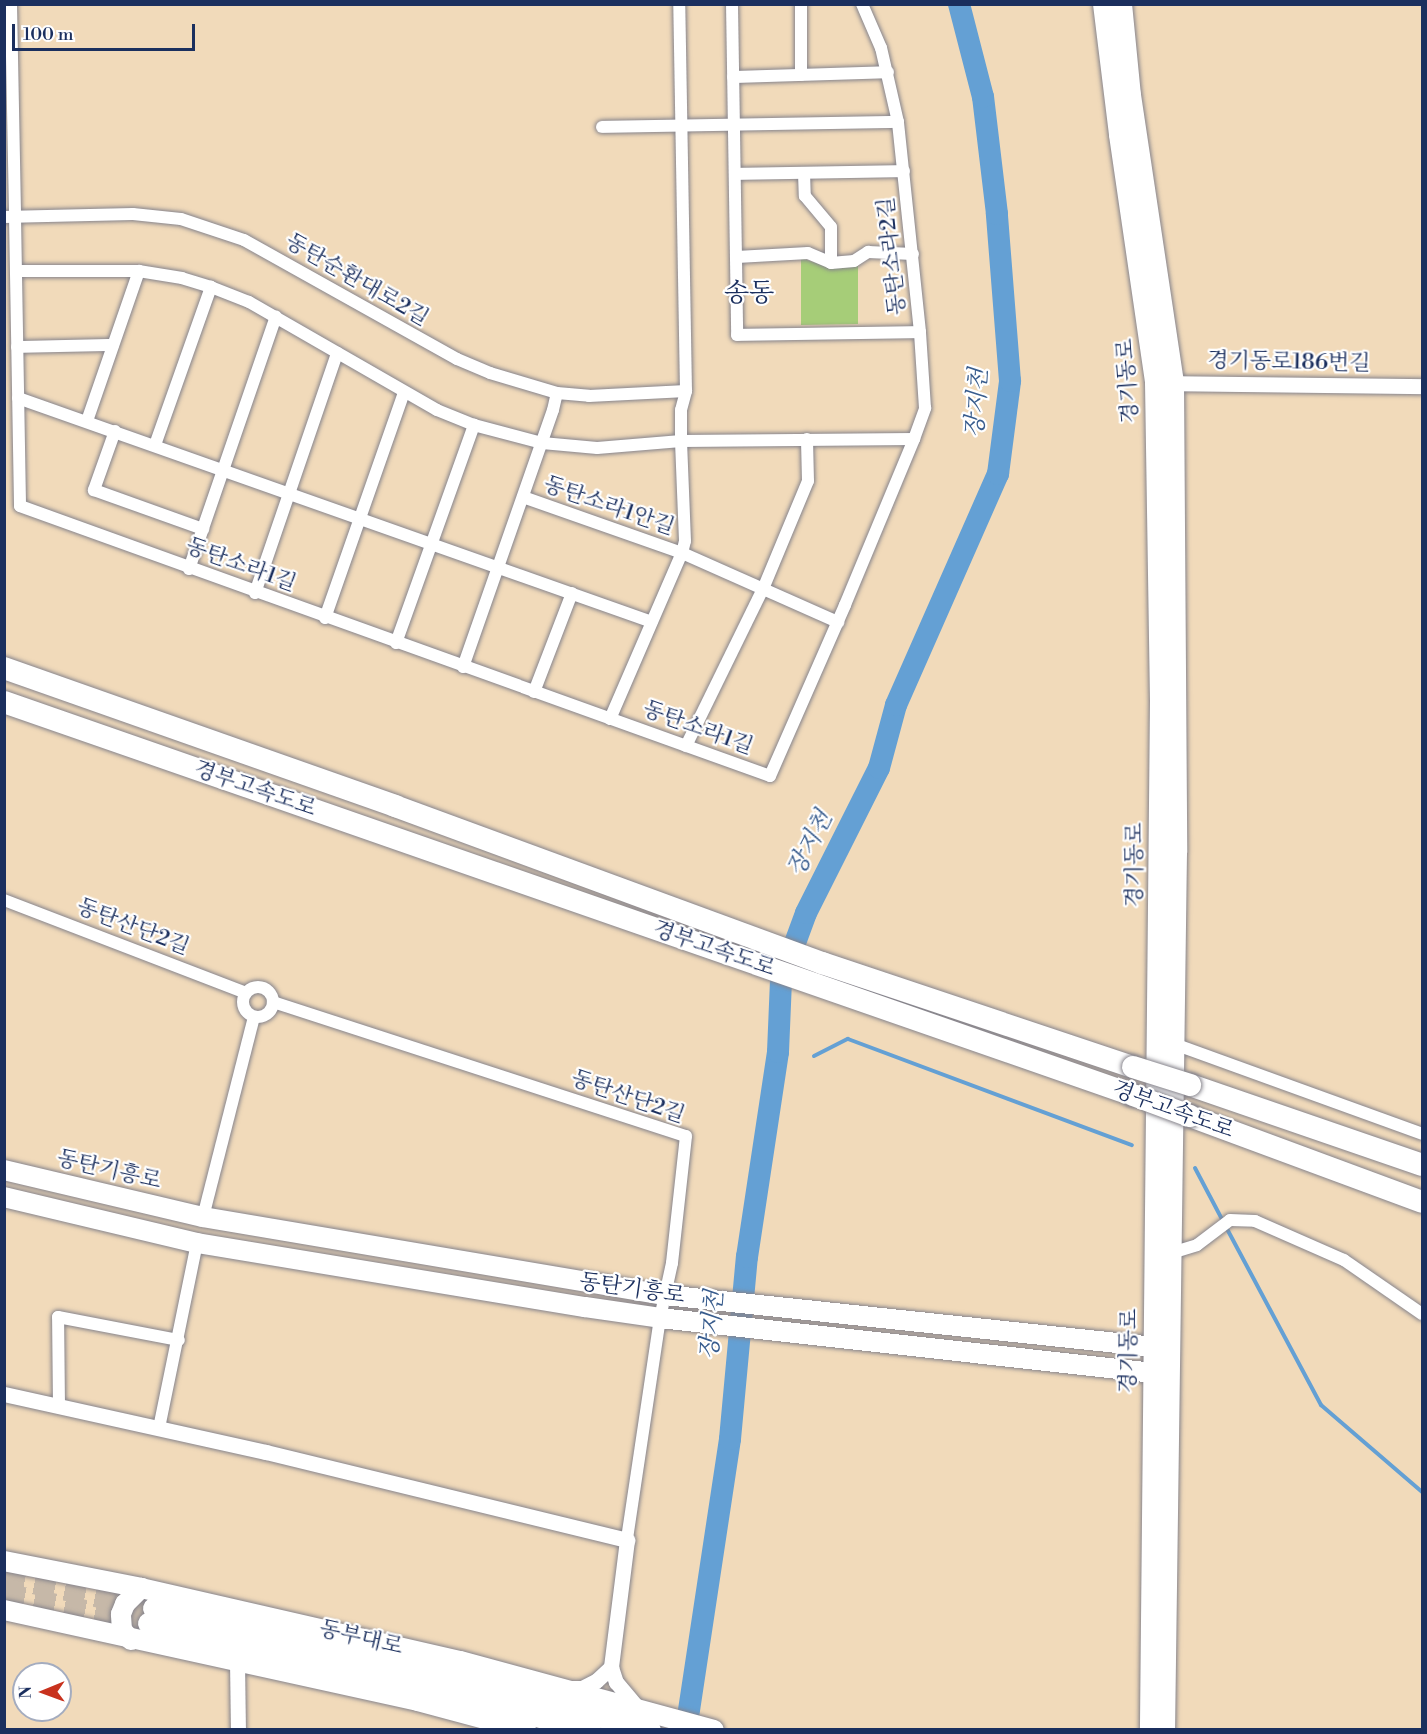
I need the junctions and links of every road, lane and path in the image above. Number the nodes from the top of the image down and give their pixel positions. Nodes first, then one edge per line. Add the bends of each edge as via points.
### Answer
1 (11, 4) edge
2 (679, 4) edge
3 (732, 4) edge
4 (801, 4) edge
5 (862, 4) edge
6 (1103, 4) edge
7 (1122, 4) edge
8 (888, 72) junction
9 (801, 75) junction
10 (733, 77) junction
11 (898, 122) junction
12 (734, 125) junction
13 (681, 126) junction
14 (602, 127) dead end
15 (904, 171) junction
16 (804, 172) junction
17 (735, 174) junction
18 (10, 217) edge
19 (913, 254) junction
20 (737, 257) junction
21 (831, 263) junction
22 (16, 271) junction
23 (139, 271) junction
24 (211, 287) junction
25 (276, 317) junction
26 (920, 332) junction
27 (113, 345) junction
28 (17, 347) junction
29 (337, 353) junction
30 (1165, 383) junction
31 (1422, 386) edge
32 (686, 391) junction
33 (404, 393) junction
34 (557, 393) junction
35 (18, 399) junction
36 (87, 421) junction
37 (474, 425) junction
38 (115, 431) junction
39 (914, 439) junction
40 (807, 440) junction
41 (681, 441) junction
42 (542, 443) junction
43 (155, 445) junction
44 (224, 470) junction
45 (289, 493) junction
46 (523, 497) junction
47 (360, 518) junction
48 (203, 529) junction
49 (432, 544) junction
50 (682, 554) junction
51 (498, 567) junction
52 (189, 569) junction
53 (763, 589) junction
54 (255, 593) junction
55 (572, 593) junction
56 (325, 618) junction
57 (652, 622) junction
58 (838, 622) junction
59 (396, 643) junction
60 (463, 667) junction
61 (4, 668) edge
62 (534, 692) junction
63 (4, 702) edge
64 (610, 719) junction
65 (686, 746) junction
66 (4, 900) edge
67 (819, 974) junction
68 (246, 993) junction
69 (273, 1002) junction
70 (254, 1017) junction
71 (1174, 1044) junction
72 (1422, 1134) edge
73 (1422, 1165) edge
74 (4, 1170) edge
75 (4, 1197) edge
76 (1422, 1202) edge
77 (203, 1216) junction
78 (197, 1243) junction
79 (1163, 1254) junction
80 (666, 1295) junction
81 (1422, 1314) edge
82 (660, 1318) junction
83 (179, 1341) junction
84 (1161, 1348) junction
85 (1161, 1374) junction
86 (4, 1394) edge
87 (59, 1406) junction
88 (159, 1428) junction
89 (627, 1540) junction
90 (4, 1561) edge
91 (141, 1588) junction
92 (4, 1611) edge
93 (131, 1640) junction
94 (237, 1661) junction
95 (611, 1667) junction
96 (561, 1689) junction
97 (648, 1720) edge
98 (1153, 1727) edge
99 (238, 1730) edge
100 (526, 1730) edge
101 (590, 1730) edge
102 (714, 1730) edge

1 - 18 street, 동탄소라1길
2 - 13 street
3 - 10 street, 동탄소라2길
4 - 9 street
5 - 8 street, 동탄소라2길
6 - 30 main road, 경기동로 via 1111,78
7 - 30 main road, 경기동로
8 - 9 street
8 - 11 street, 동탄소라2길
9 - 10 street
10 - 12 street, 동탄소라2길
11 - 12 street
11 - 15 street, 동탄소라2길
12 - 13 street
12 - 17 street, 동탄소라2길
13 - 14 street
13 - 32 street
15 - 16 street
15 - 19 street, 동탄소라2길
16 - 17 street
16 - 21 street via 805,196 831,226
17 - 20 street, 동탄소라2길
18 - 22 street, 동탄소라1길
18 - 34 street, 동탄순환대로2길 via 133,214 181,219 213,228 285,262 457,360
19 - 21 street via 868,252 854,261
19 - 26 street, 동탄소라2길
20 - 21 street via 808,253
20 - 26 street, 동탄소라2길 via 737,335
22 - 23 street
22 - 28 street, 동탄소라1길
23 - 24 street
23 - 27 street
24 - 25 street
24 - 43 street
25 - 29 street
25 - 44 street
26 - 39 street, 동탄소라1길 via 925,408
27 - 28 street
27 - 36 street
28 - 35 street, 동탄소라1길
29 - 33 street
29 - 45 street
30 - 31 street, 경기동로186번길
30 - 71 main road, 경기동로 via 1177,852
30 - 79 main road, 경기동로 via 1160,713
32 - 34 street, 동탄순환대로2길 via 589,396
32 - 41 street via 681,410
33 - 37 street
33 - 47 street
34 - 42 street, 동탄소라1안길
35 - 36 street
35 - 52 street, 동탄소라1길 via 20,506
36 - 38 street
37 - 42 street
37 - 49 street
38 - 43 street
38 - 48 street via 94,490
39 - 40 street
39 - 58 street, 동탄소라1길
40 - 41 street
40 - 53 street via 808,481
41 - 42 street via 597,448
41 - 50 street, 동탄소라1안길 via 685,541
42 - 46 street, 동탄소라1안길
43 - 44 street
44 - 45 street
44 - 48 street
45 - 47 street
45 - 54 street
46 - 50 street, 동탄소라1안길
46 - 51 street, 동탄소라1안길
47 - 49 street
47 - 56 street
48 - 52 street
49 - 51 street
49 - 59 street
50 - 53 street, 동탄소라1안길
50 - 57 street, 동탄소라1안길
51 - 55 street
51 - 60 street, 동탄소라1안길
52 - 54 street, 동탄소라1길
53 - 58 street, 동탄소라1안길
53 - 65 street
54 - 56 street, 동탄소라1길
55 - 57 street
55 - 62 street
56 - 59 street, 동탄소라1길
57 - 64 street, 동탄소라1안길
58 - 65 street, 동탄소라1길 via 770,776
59 - 60 street, 동탄소라1길
60 - 62 street, 동탄소라1길
61 - 67 highway, 경부고속도로 via 752,936
62 - 64 street, 동탄소라1길
63 - 67 highway, 경부고속도로 via 745,960
64 - 65 street, 동탄소라1길
66 - 68 street, 동탄산단2길
67 - 73 highway, 경부고속도로, bridge via 1190,1085
67 - 76 highway, 경부고속도로, bridge
68 - 69 street via 263,987
68 - 70 street via 243,1006
69 - 70 street via 269,1013
69 - 80 street, 동탄산단2길 via 686,1136
70 - 77 street
71 - 72 street
71 - 79 main road, 경기동로
74 - 77 main road, 동탄기흥로
75 - 78 main road, 동탄기흥로
77 - 80 main road, 동탄기흥로
78 - 82 main road, 동탄기흥로
78 - 83 street
79 - 81 street via 1197,1245 1230,1220 1255,1221 1344,1260
79 - 84 main road, 경기동로
80 - 82 street, 동탄산단2길
80 - 84 main road, 동탄기흥로
82 - 85 main road, 동탄기흥로
82 - 89 street, 동탄산단2길
83 - 87 street via 58,1317
83 - 88 street
84 - 85 main road, 경기동로
85 - 98 main road, 경기동로
86 - 87 street
87 - 88 street
88 - 89 street
89 - 95 street
90 - 91 main road, 동부대로
91 - 93 main road via 121,1614 122,1630
91 - 96 main road, 동부대로 via 460,1661
92 - 93 main road
93 - 94 main road
94 - 99 street
94 - 100 main road via 418,1701
95 - 96 street via 582,1688
95 - 97 street via 616,1682
96 - 97 main road, 동부대로
97 - 101 highway, 동부대로 via 428,1670 151,1616
97 - 102 main road, 동부대로

